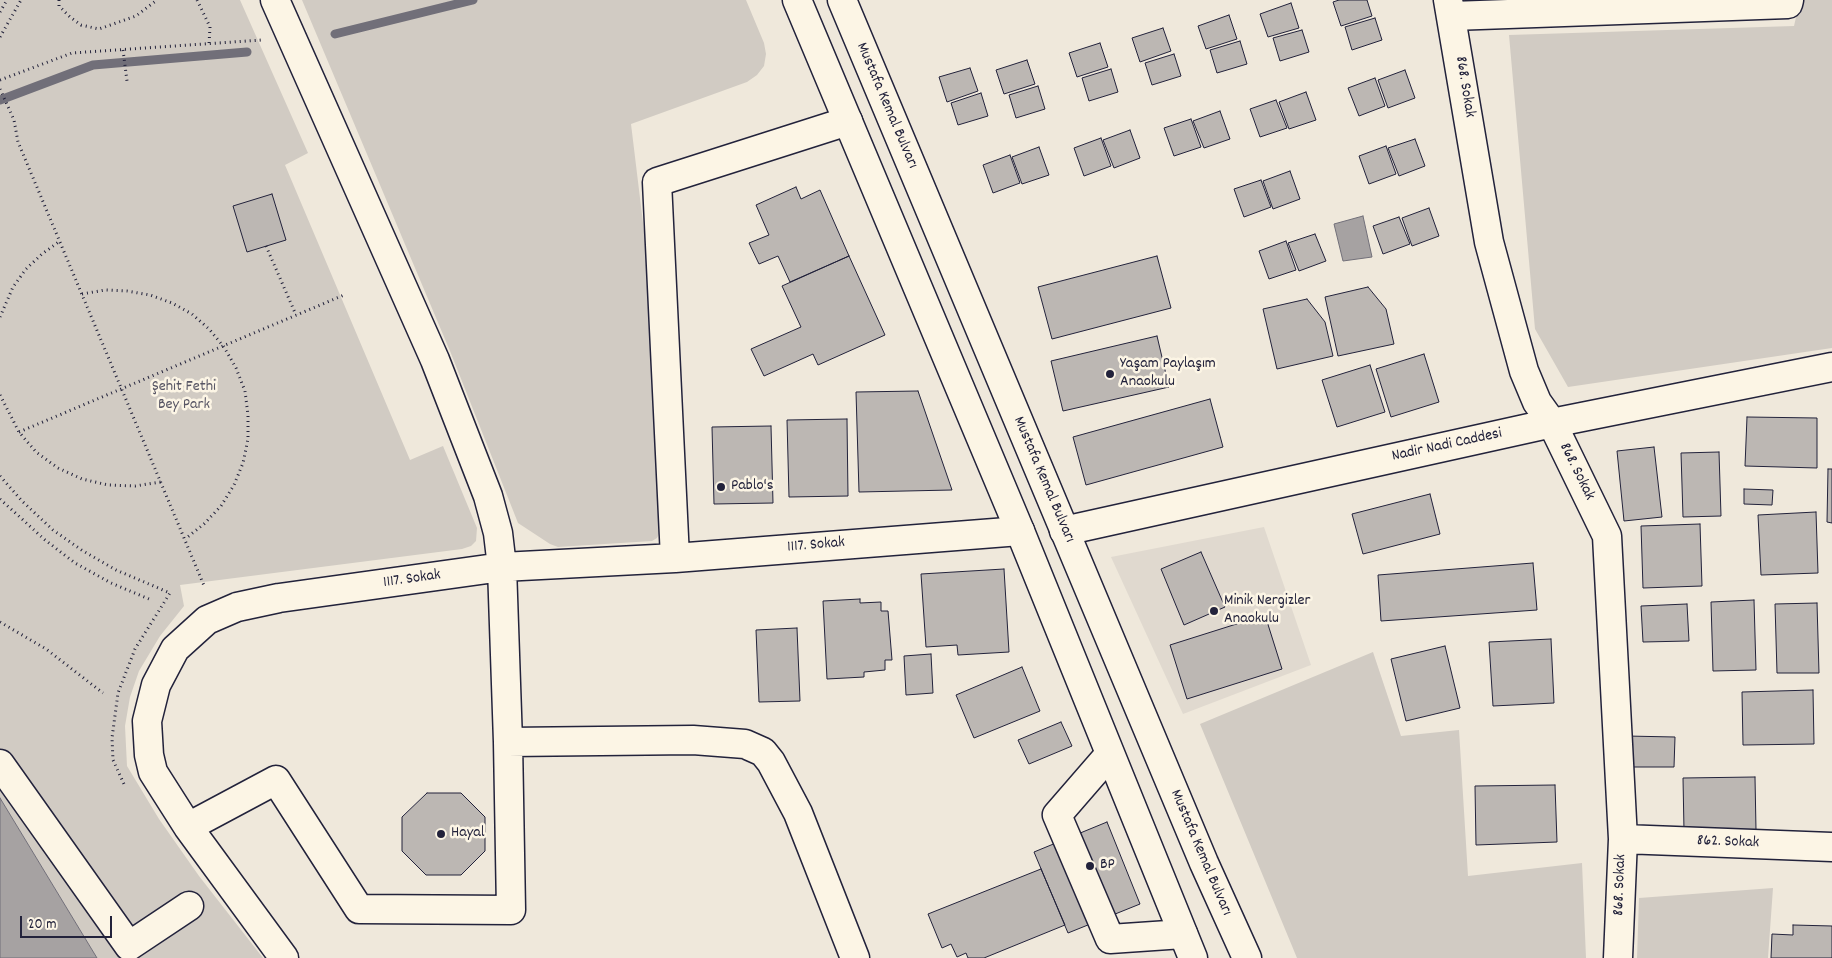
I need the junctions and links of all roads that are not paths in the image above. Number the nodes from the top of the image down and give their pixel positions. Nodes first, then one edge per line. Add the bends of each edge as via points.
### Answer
1 (274, 0) edge
2 (797, 0) edge
3 (842, 0) edge
4 (1789, 2) edge
5 (1450, 8) edge
6 (848, 121) junction
7 (1832, 367) edge
8 (1552, 423) junction
9 (1020, 531) junction
10 (1064, 531) junction
11 (675, 558) junction
12 (502, 567) junction
13 (508, 742) junction
14 (1109, 755) junction
15 (0, 764) edge
16 (188, 827) junction
17 (1623, 839) junction
18 (1832, 847) edge
19 (189, 906) dead end
20 (1188, 946) edge
21 (284, 958) edge
22 (855, 958) edge
23 (1247, 958) edge
24 (1618, 958) edge

1 - 12 street via 435,360 488,496 498,533
2 - 6 street
3 - 10 street, Mustafa Kemal Bulvarı
4 - 5 street
5 - 8 street, 868. Sokak via 1489,242 1524,371 1537,402
6 - 9 street
6 - 11 street via 657,182
7 - 8 street, Nadir Nadi Caddesi
8 - 10 street, Nadir Nadi Caddesi
8 - 17 street, 868. Sokak via 1608,536
9 - 11 street, 1117. Sokak
9 - 14 street
10 - 23 street, Mustafa Kemal Bulvarı
11 - 12 street, 1117. Sokak
12 - 13 street
12 - 16 street, 1117. Sokak via 279,598 237,607 207,620 175,649 156,685 147,721 153,772
13 - 16 street via 511,910 359,909 276,780
13 - 22 street via 693,740 745,744 763,752 798,813
14 - 20 street
14 - 20 street via 1057,815 1110,938
15 - 19 street via 129,946
16 - 21 street, 1117. Sokak
17 - 18 street, 862. Sokak
17 - 24 street, 868. Sokak

